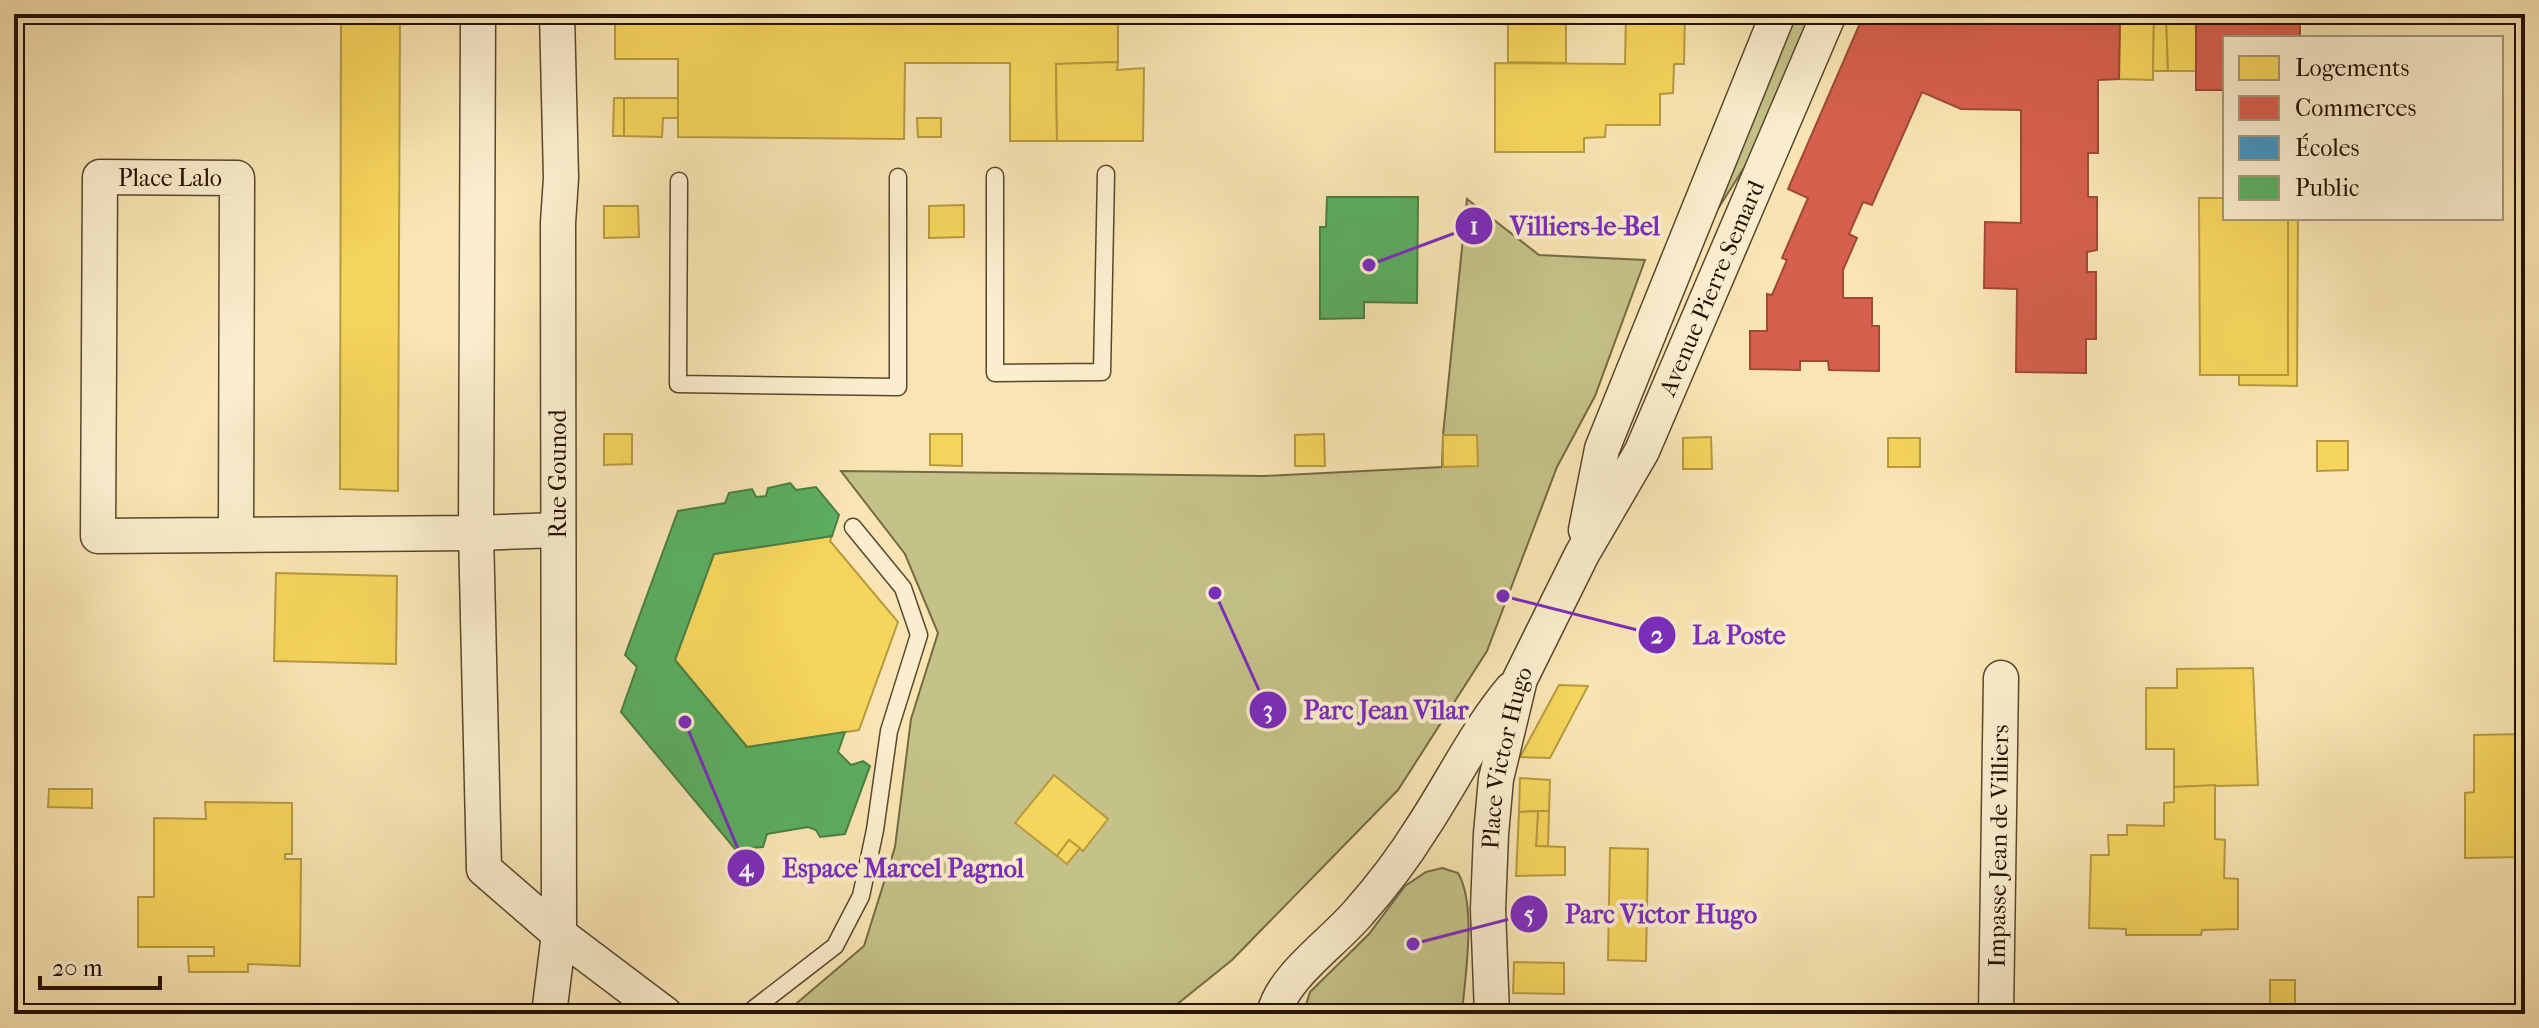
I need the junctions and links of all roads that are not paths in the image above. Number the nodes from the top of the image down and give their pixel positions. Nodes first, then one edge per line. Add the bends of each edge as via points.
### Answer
1 (478, 14) edge
2 (557, 14) edge
3 (1778, 14) edge
4 (1829, 14) edge
5 (1106, 174) dead end
6 (995, 176) dead end
7 (898, 177) dead end
8 (679, 181) dead end
9 (853, 527) dead end
10 (558, 530) junction
11 (476, 533) junction
12 (236, 535) junction
13 (1582, 554) junction
14 (2001, 678) dead end
15 (1520, 679) junction
16 (559, 934) junction
17 (549, 1014) edge
18 (665, 1014) edge
19 (747, 1014) edge
20 (1274, 1014) edge
21 (1492, 1014) edge
22 (1996, 1014) edge

1 - 11 street
2 - 10 street, Rue Gounod
3 - 13 street, Avenue Pierre Semard via 1602,449
4 - 13 street, Avenue Pierre Semard via 1642,451
5 - 6 lane via 1102,372 995,373
7 - 8 lane via 898,387 678,384
9 - 19 lane via 903,588 919,635 889,731 861,896 835,946
10 - 11 street, Place Lalo
10 - 16 street, Rue Gounod
11 - 12 street, Place Lalo
11 - 16 street via 484,869
12 - 12 street, Place Lalo via 98,536 100,177 237,178
13 - 15 street, Avenue Pierre Semard
14 - 22 street, Impasse Jean de Villiers
15 - 20 street, Place Victor Hugo via 1487,719 1418,834 1360,911 1289,981
15 - 21 street, Place Victor Hugo via 1496,779 1491,834
16 - 17 street, Rue Gounod
16 - 18 street

